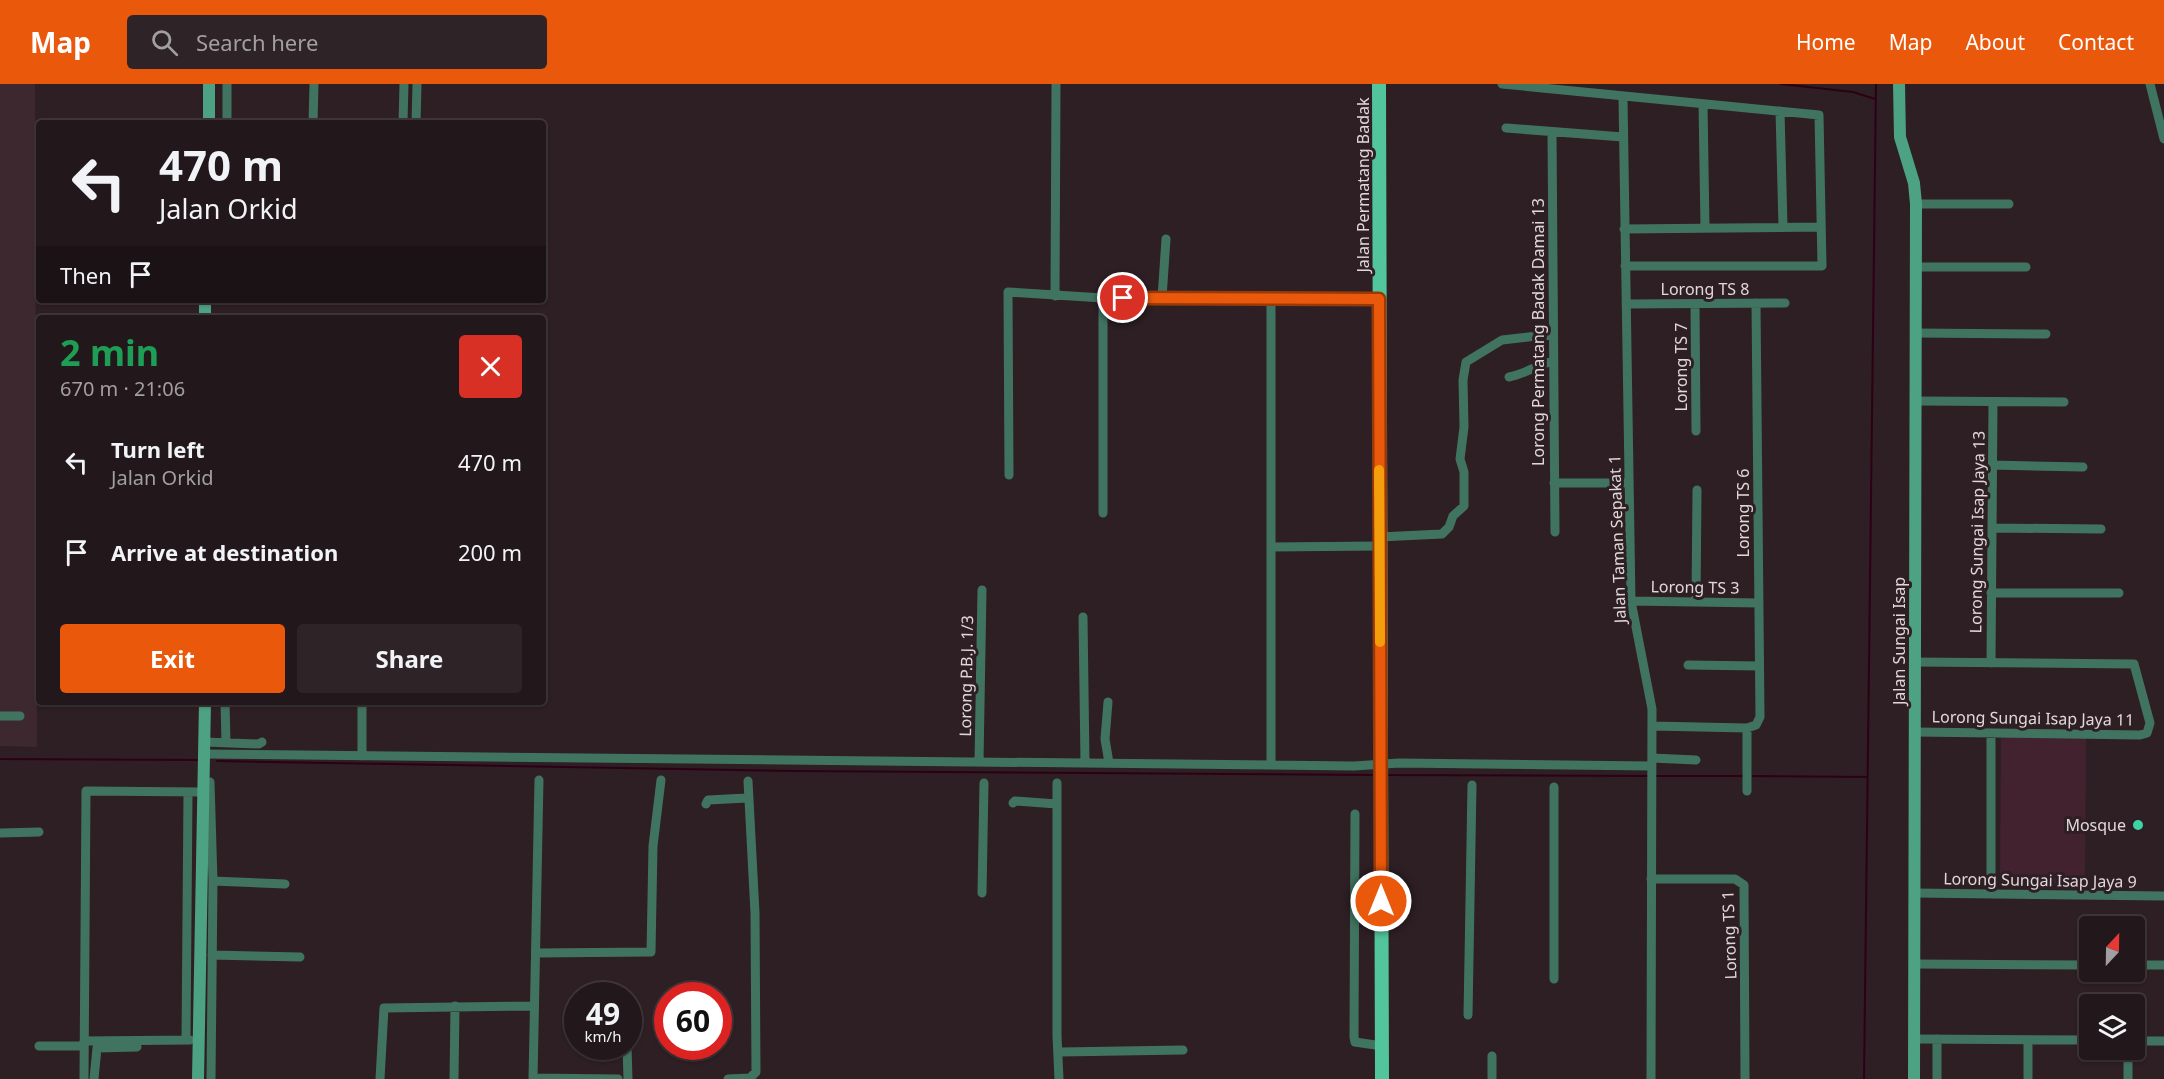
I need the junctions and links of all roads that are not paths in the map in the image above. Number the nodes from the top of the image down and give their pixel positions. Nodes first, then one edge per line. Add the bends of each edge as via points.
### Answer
1 (209, 84) edge
2 (227, 84) edge
3 (314, 84) edge
4 (404, 84) edge
5 (417, 84) edge
6 (1056, 84) edge
7 (1379, 84) edge
8 (1502, 84) edge
9 (1899, 84) edge
10 (2150, 84) edge
11 (1623, 98) junction
12 (1703, 104) junction
13 (1780, 111) junction
14 (208, 120) edge
15 (226, 120) edge
16 (313, 120) edge
17 (403, 120) edge
18 (416, 120) edge
19 (1506, 128) dead end
20 (1552, 132) junction
21 (1623, 137) junction
22 (2164, 139) edge
23 (1916, 204) junction
24 (2009, 204) dead end
25 (1783, 227) junction
26 (1821, 227) junction
27 (1705, 228) junction
28 (1624, 229) junction
29 (1166, 239) dead end
30 (1625, 266) junction
31 (1916, 267) junction
32 (2026, 267) dead end
33 (1055, 296) junction
34 (1103, 298) junction
35 (1162, 298) junction
36 (1271, 298) junction
37 (1379, 299) junction
38 (1756, 303) junction
39 (1785, 303) dead end
40 (1626, 304) junction
41 (1695, 304) junction
42 (1916, 333) junction
43 (1553, 334) junction
44 (2046, 334) dead end
45 (1553, 361) junction
46 (1509, 377) dead end
47 (1916, 401) junction
48 (1993, 402) junction
49 (2064, 402) dead end
50 (1696, 431) dead end
51 (1992, 465) junction
52 (2084, 467) dead end
53 (1009, 475) dead end
54 (1554, 483) junction
55 (1628, 483) junction
56 (1697, 490) dead end
57 (1103, 513) dead end
58 (1993, 528) junction
59 (2101, 529) dead end
60 (1555, 532) dead end
61 (1379, 542) junction
62 (1271, 547) junction
63 (982, 590) dead end
64 (1991, 593) junction
65 (2119, 593) dead end
66 (1631, 601) junction
67 (1696, 602) junction
68 (1759, 603) junction
69 (1083, 617) dead end
70 (1915, 662) junction
71 (1991, 663) junction
72 (1688, 665) dead end
73 (1759, 666) junction
74 (1108, 702) dead end
75 (205, 705) edge
76 (225, 705) edge
77 (362, 705) edge
78 (0, 716) edge
79 (20, 716) dead end
80 (1652, 726) junction
81 (1747, 728) junction
82 (1915, 732) junction
83 (1991, 734) junction
84 (262, 742) dead end
85 (226, 743) junction
86 (205, 748) junction
87 (362, 756) junction
88 (1696, 760) dead end
89 (980, 762) junction
90 (1085, 763) junction
91 (1109, 763) junction
92 (1381, 764) junction
93 (1652, 764) junction
94 (1270, 765) junction
95 (539, 780) dead end
96 (661, 780) dead end
97 (748, 781) dead end
98 (984, 783) dead end
99 (1057, 783) dead end
100 (1472, 785) dead end
101 (207, 787) junction
102 (1554, 787) dead end
103 (1747, 788) dead end
104 (188, 793) junction
105 (747, 798) junction
106 (1013, 803) dead end
107 (706, 804) dead end
108 (1057, 804) junction
109 (1355, 814) dead end
110 (39, 832) dead end
111 (0, 833) edge
112 (1651, 879) junction
113 (213, 882) junction
114 (285, 884) dead end
115 (982, 892) dead end
116 (1915, 893) junction
117 (1990, 894) junction
118 (2164, 896) edge
119 (536, 953) junction
120 (212, 955) junction
121 (300, 957) dead end
122 (1915, 964) junction
123 (2079, 965) edge
124 (2145, 965) edge
125 (2164, 965) edge
126 (1554, 979) dead end
127 (455, 1006) junction
128 (533, 1006) junction
129 (1468, 1015) dead end
130 (1915, 1039) junction
131 (1936, 1039) junction
132 (193, 1040) junction
133 (2028, 1040) junction
134 (2079, 1041) edge
135 (2145, 1041) edge
136 (2164, 1041) edge
137 (84, 1043) junction
138 (39, 1046) dead end
139 (1382, 1046) junction
140 (137, 1047) dead end
141 (1184, 1050) dead end
142 (1060, 1052) junction
143 (1492, 1056) dead end
144 (627, 1060) edge
145 (2128, 1060) edge
146 (532, 1078) edge
147 (84, 1079) edge
148 (94, 1079) edge
149 (198, 1079) edge
150 (211, 1079) edge
151 (380, 1079) edge
152 (454, 1079) edge
153 (618, 1079) edge
154 (628, 1079) edge
155 (728, 1079) edge
156 (1059, 1079) edge
157 (1382, 1079) edge
158 (1492, 1079) edge
159 (1651, 1079) edge
160 (1745, 1079) edge
161 (1914, 1079) edge
162 (1937, 1079) edge
163 (2028, 1079) edge
164 (2128, 1079) edge

1 - 14 street
2 - 15 street
3 - 16 street
4 - 17 street
5 - 18 street
6 - 33 street
7 - 37 main road, Jalan Permatang Badak
8 - 11 street
9 - 23 street, Jalan Sungai Isap via 1900,137
10 - 22 street
11 - 12 street
11 - 21 street
12 - 13 street
12 - 27 street
13 - 25 street
13 - 26 street via 1819,115
19 - 20 street
20 - 21 street
20 - 43 street, Lorong Permatang Badak Damai 13
21 - 28 street
23 - 24 street
23 - 31 street, Jalan Sungai Isap
25 - 26 street
25 - 27 street
26 - 30 street via 1822,266
27 - 28 street
28 - 30 street
29 - 35 street
30 - 40 street
31 - 32 street
31 - 42 street, Jalan Sungai Isap
33 - 34 street
33 - 53 street via 1008,292
34 - 35 street
34 - 57 street
35 - 36 street
36 - 37 street
36 - 62 street
37 - 61 main road, Jalan Permatang Badak
38 - 39 street, Lorong TS 8
38 - 41 street, Lorong TS 8
38 - 68 street, Lorong TS 6
40 - 41 street, Lorong TS 8
40 - 55 street, Jalan Taman Sepakat 1
41 - 50 street, Lorong TS 7
42 - 44 street
42 - 47 street, Jalan Sungai Isap
43 - 45 street, Lorong Permatang Badak Damai 13
43 - 61 street via 1502,340 1466,362 1460,459 1464,506 1442,534
45 - 46 street
45 - 54 street, Lorong Permatang Badak Damai 13
47 - 48 street
47 - 70 street, Jalan Sungai Isap
48 - 49 street
48 - 51 street, Lorong Sungai Isap Jaya 13
51 - 52 street
51 - 58 street, Lorong Sungai Isap Jaya 13
54 - 55 street
54 - 60 street, Lorong Permatang Badak Damai 13
55 - 66 street, Jalan Taman Sepakat 1
56 - 67 street
58 - 59 street
58 - 64 street, Lorong Sungai Isap Jaya 13
61 - 62 street
61 - 92 main road, Jalan Permatang Badak
62 - 94 street
63 - 89 street, Lorong P.B.J. 1/3
64 - 65 street
64 - 71 street, Lorong Sungai Isap Jaya 13
66 - 67 street, Lorong TS 3
66 - 80 street, Jalan Taman Sepakat 1 via 1650,692
67 - 68 street, Lorong TS 3
68 - 73 street, Lorong TS 6
69 - 90 street
70 - 71 street
70 - 82 street, Jalan Sungai Isap
71 - 83 street, Lorong Sungai Isap Jaya 11 via 2134,664 2150,723 2150,730 2140,735
72 - 73 street
73 - 81 street, Lorong TS 6 via 1759,722
74 - 91 street via 1105,739
75 - 86 street
76 - 85 street
77 - 87 street
78 - 79 street
80 - 81 street
80 - 93 street, Jalan Taman Sepakat 1
81 - 103 street
82 - 83 street, Lorong Sungai Isap Jaya 11
82 - 116 street, Jalan Sungai Isap
83 - 117 street
84 - 85 street
85 - 86 street
86 - 87 street
86 - 101 street
87 - 89 street
88 - 93 street
89 - 90 street
90 - 91 street
91 - 94 street
92 - 93 street
92 - 94 street
92 - 139 main road, Jalan Permatang Badak
93 - 112 street, Jalan Taman Sepakat 1
95 - 119 street
96 - 119 street via 653,846 651,952
97 - 105 street
98 - 115 street
99 - 108 street
100 - 129 street
101 - 104 street
101 - 113 street
101 - 132 street
102 - 126 street
104 - 132 street
104 - 137 street via 86,791
105 - 107 street via 708,800
105 - 155 street via 755,913 756,1072 750,1078
106 - 108 street
108 - 142 street
109 - 139 street via 1354,1037 1360,1045
110 - 111 street
112 - 159 street
112 - 160 street, Lorong TS 1 via 1735,879 1744,885
113 - 114 street
113 - 120 street
116 - 117 street, Lorong Sungai Isap Jaya 9
116 - 122 street, Jalan Sungai Isap
117 - 118 street, Lorong Sungai Isap Jaya 9
119 - 128 street
120 - 121 street
120 - 150 street
122 - 123 street
122 - 130 street, Jalan Sungai Isap
124 - 125 street
127 - 128 street
127 - 151 street via 384,1008
127 - 152 street
128 - 146 street
130 - 131 street
130 - 161 street, Jalan Sungai Isap
131 - 133 street
131 - 162 street
132 - 137 street
132 - 149 street
133 - 134 street
133 - 163 street
135 - 136 street
137 - 138 street
137 - 147 street
139 - 157 main road, Jalan Permatang Badak
140 - 148 street via 97,1048
141 - 142 street
142 - 156 street
143 - 158 street
144 - 154 street
145 - 164 street
146 - 153 street

